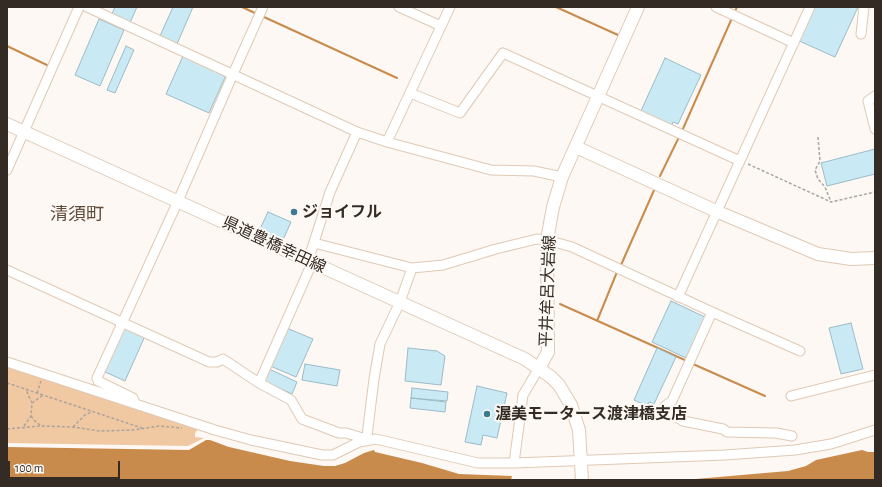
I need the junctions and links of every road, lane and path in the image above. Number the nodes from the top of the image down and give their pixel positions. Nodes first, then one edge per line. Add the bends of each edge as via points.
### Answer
1 (79, 7) edge
2 (87, 7) edge
3 (263, 7) edge
4 (399, 7) edge
5 (450, 7) edge
6 (638, 7) edge
7 (716, 7) edge
8 (810, 7) edge
9 (864, 7) edge
10 (441, 26) junction
11 (861, 34) dead end
12 (794, 43) junction
13 (233, 74) junction
14 (410, 93) junction
15 (598, 95) junction
16 (875, 96) edge
17 (7, 124) edge
18 (875, 129) edge
19 (24, 132) junction
20 (357, 132) junction
21 (818, 137) dead end
22 (387, 142) junction
23 (576, 147) junction
24 (740, 161) junction
25 (7, 170) edge
26 (562, 177) junction
27 (875, 192) edge
28 (178, 201) junction
29 (831, 202) junction
30 (718, 212) junction
31 (547, 240) junction
32 (314, 243) junction
33 (875, 258) edge
34 (310, 262) junction
35 (412, 268) junction
36 (7, 270) edge
37 (678, 296) junction
38 (400, 302) junction
39 (712, 312) junction
40 (123, 322) junction
41 (800, 351) dead end
42 (7, 362) edge
43 (539, 368) junction
44 (43, 374) junction
45 (875, 375) edge
46 (7, 383) edge
47 (258, 383) junction
48 (25, 388) junction
49 (37, 393) junction
50 (43, 395) junction
51 (791, 396) dead end
52 (32, 403) junction
53 (136, 405) junction
54 (91, 412) junction
55 (31, 416) junction
56 (24, 426) junction
57 (41, 426) junction
58 (72, 427) junction
59 (142, 428) junction
60 (7, 429) edge
61 (186, 429) dead end
62 (875, 430) edge
63 (792, 436) dead end
64 (368, 440) junction
65 (581, 462) junction
66 (514, 463) junction
67 (582, 480) edge

1 - 19 street
2 - 13 street
3 - 13 street
4 - 10 street
5 - 10 street
6 - 15 main road, 平井牟呂大岩線
7 - 12 street
8 - 12 street
9 - 11 street
10 - 14 street
12 - 24 street
13 - 20 street
13 - 28 street
14 - 15 street via 460,113 503,52
14 - 22 street
15 - 23 main road, 平井牟呂大岩線
15 - 24 street
16 - 18 street via 868,101
17 - 19 main road, 県道豊橋幸田線
19 - 25 street
19 - 28 main road, 県道豊橋幸田線
20 - 22 street
20 - 32 street via 330,192
21 - 29 path via 820,161 816,170
22 - 26 street via 491,170 534,171
23 - 26 main road, 平井牟呂大岩線
23 - 30 main road
24 - 29 path
24 - 30 street
26 - 31 main road, 平井牟呂大岩線
27 - 29 path
28 - 34 main road, 県道豊橋幸田線
28 - 40 street
30 - 33 main road via 818,254 851,259
30 - 37 street
31 - 35 street via 537,239 443,264
31 - 37 street via 572,247
31 - 43 main road, 平井牟呂大岩線 via 548,352
32 - 34 street
32 - 35 street
34 - 38 main road, 県道豊橋幸田線
34 - 47 street
35 - 38 street
36 - 40 street
37 - 39 street
38 - 43 main road, 県道豊橋幸田線 via 500,347
38 - 64 street via 380,344
39 - 41 street
39 - 63 street via 672,401 665,406 683,421 723,429 726,432 776,433
40 - 47 street via 209,362 223,359
40 - 53 street via 98,381 133,398
42 - 44 street
43 - 65 main road, 平井牟呂大岩線 via 559,385 571,405 578,430
43 - 66 street via 523,395
44 - 49 path
44 - 53 street
45 - 51 street
46 - 48 path
47 - 64 street via 291,400 302,419 339,433
48 - 49 path
48 - 52 path
49 - 50 path
50 - 52 path
50 - 54 path
52 - 55 path
53 - 64 street via 251,440 314,454 333,455
54 - 58 path
54 - 59 path
55 - 56 path
55 - 57 path
56 - 57 path
56 - 60 path
57 - 58 path
58 - 59 path via 99,431
59 - 61 path via 165,426
62 - 65 street via 831,444 795,450
64 - 66 street via 385,441 478,463
65 - 66 street
65 - 67 main road, 平井牟呂大岩線

